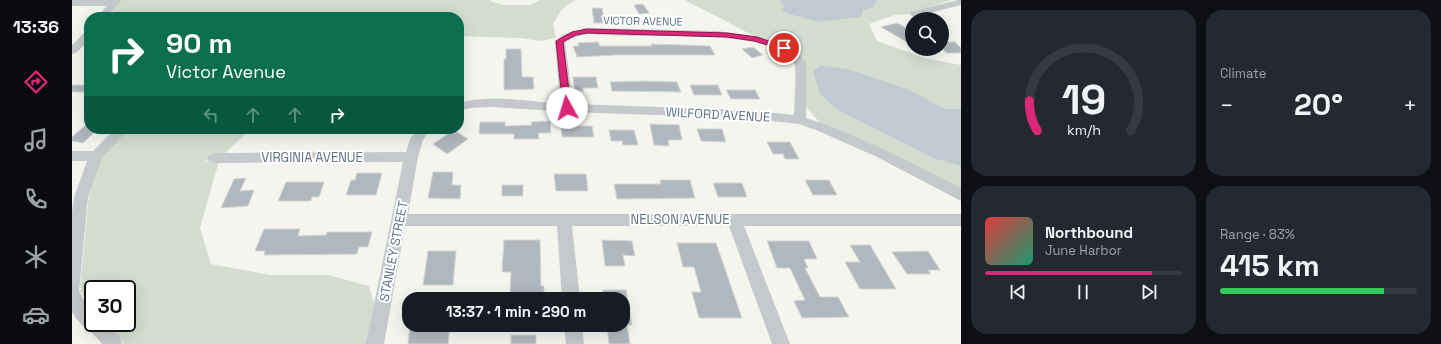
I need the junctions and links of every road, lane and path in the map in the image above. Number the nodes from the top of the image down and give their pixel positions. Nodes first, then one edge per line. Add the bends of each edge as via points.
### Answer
1 (115, 2) edge
2 (961, 2) edge
3 (72, 3) edge
4 (106, 12) edge
5 (922, 12) edge
6 (84, 39) edge
7 (72, 51) edge
8 (464, 106) edge
9 (567, 108) junction
10 (800, 120) junction
11 (118, 134) edge
12 (420, 134) edge
13 (72, 156) edge
14 (96, 156) junction
15 (410, 157) junction
16 (214, 158) dead end
17 (961, 195) edge
18 (564, 219) junction
19 (734, 219) junction
20 (399, 220) junction
21 (961, 220) edge
22 (72, 288) edge
23 (570, 292) edge
24 (72, 295) edge
25 (84, 314) edge
26 (105, 332) edge
27 (574, 332) edge
28 (113, 344) edge
29 (375, 344) edge
30 (575, 344) edge
31 (781, 344) edge

1 - 3 street
1 - 4 street
2 - 5 street
6 - 7 street
8 - 9 street, WILFORD AVENUE via 492,103
9 - 10 street, WILFORD AVENUE via 744,114
9 - 10 street, VICTOR AVENUE via 560,41 568,36 587,31 727,35 772,43 789,50 798,58
10 - 17 street, WILFORD AVENUE via 880,153
11 - 14 street
12 - 15 street
13 - 14 street
14 - 22 street via 81,197
15 - 16 street, VIRGINIA AVENUE
15 - 20 street, STANLEY STREET
18 - 19 street, NELSON AVENUE
18 - 20 street, NELSON AVENUE
18 - 23 street
19 - 21 street, NELSON AVENUE
19 - 31 street
20 - 29 street, STANLEY STREET
24 - 25 street
26 - 28 street
27 - 30 street

